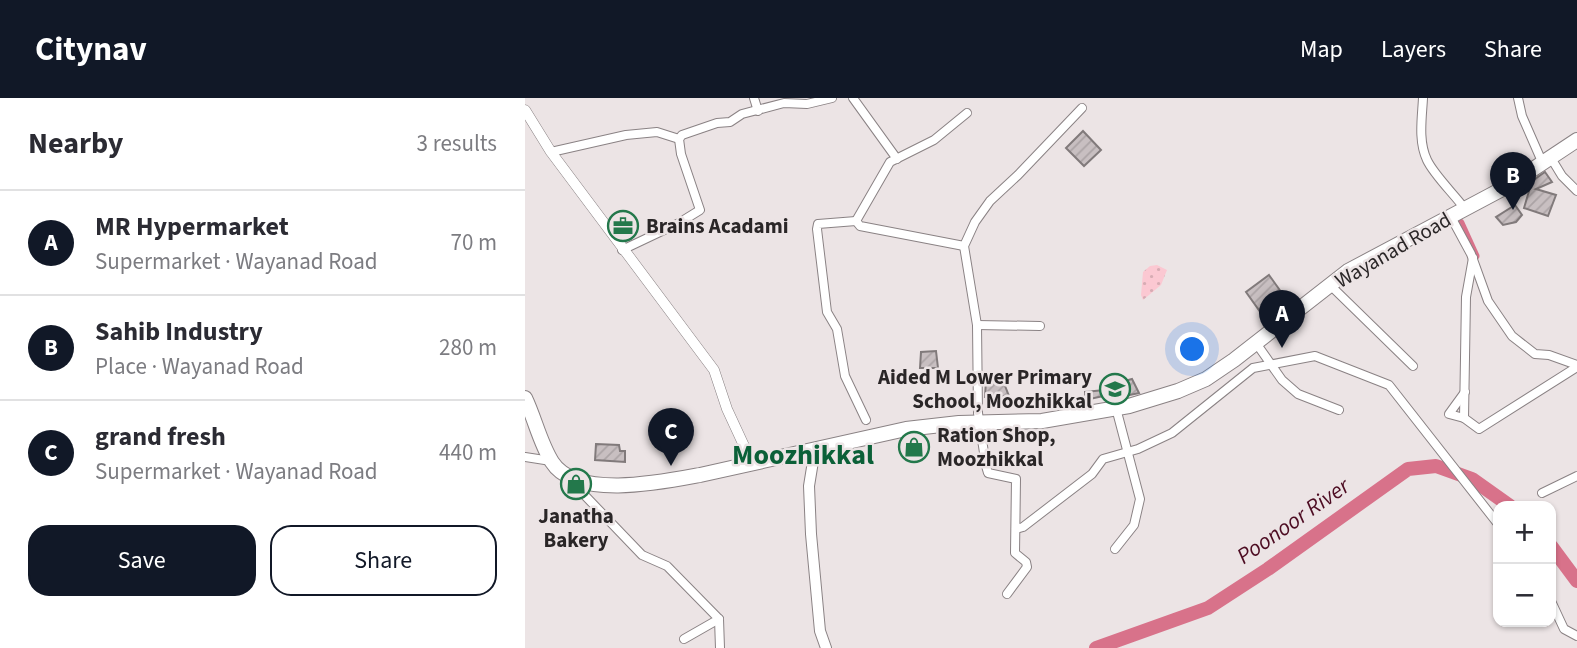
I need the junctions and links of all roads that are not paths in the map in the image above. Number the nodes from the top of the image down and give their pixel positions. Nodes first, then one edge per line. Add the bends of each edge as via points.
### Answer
1 (754, 98) edge
2 (832, 98) edge
3 (853, 98) edge
4 (1423, 98) edge
5 (1518, 98) edge
6 (1082, 108) dead end
7 (525, 110) edge
8 (758, 111) junction
9 (967, 113) dead end
10 (679, 139) junction
11 (1577, 140) edge
12 (551, 152) junction
13 (897, 159) junction
14 (1547, 161) junction
15 (1577, 191) edge
16 (1465, 209) junction
17 (1451, 217) junction
18 (856, 221) junction
19 (964, 246) junction
20 (622, 250) junction
21 (1473, 258) junction
22 (1330, 285) junction
23 (977, 325) junction
24 (1040, 326) dead end
25 (1256, 343) junction
26 (1271, 365) junction
27 (1413, 366) dead end
28 (1577, 366) edge
29 (1465, 392) junction
30 (525, 398) edge
31 (1116, 408) junction
32 (1339, 410) dead end
33 (1464, 418) junction
34 (866, 420) dead end
35 (981, 423) junction
36 (814, 449) junction
37 (1127, 452) junction
38 (525, 457) edge
39 (551, 461) junction
40 (752, 463) junction
41 (1577, 476) edge
42 (568, 477) junction
43 (1542, 493) dead end
44 (1493, 517) edge
45 (1016, 529) junction
46 (1115, 549) dead end
47 (1007, 594) dead end
48 (1556, 612) edge
49 (719, 619) junction
50 (1577, 636) edge
51 (684, 639) dead end
52 (720, 648) edge
53 (826, 648) edge

1 - 8 street
2 - 8 street
3 - 13 street
4 - 16 street via 1425,158
5 - 14 street via 1522,116
6 - 19 street via 990,201
7 - 12 street
8 - 10 street
9 - 13 street via 934,140
10 - 12 street via 657,132 626,135
10 - 20 street via 700,210
11 - 14 highway, Wayanad Road
12 - 20 street
13 - 18 street via 890,162
14 - 15 street
14 - 16 highway, Wayanad Road
16 - 17 highway, Wayanad Road
17 - 21 street
17 - 22 highway, Wayanad Road
18 - 19 street via 860,226
18 - 34 street via 817,224 817,229 827,312 837,329 845,376
19 - 23 street
20 - 40 street via 714,370
21 - 28 street via 1488,301 1512,336 1535,354
21 - 29 street via 1466,297
22 - 25 highway, Wayanad Road
22 - 27 street
23 - 24 street
23 - 35 street
25 - 26 street
25 - 31 highway, Wayanad Road via 1206,379
26 - 32 street via 1299,394
26 - 37 street via 1253,368 1172,433
26 - 44 street via 1315,356 1389,385
28 - 33 street via 1479,429
29 - 33 street
29 - 33 street via 1449,414
30 - 39 highway
31 - 35 highway, Wayanad Road via 1042,421
31 - 37 street
35 - 36 highway, Wayanad Road via 906,429
35 - 45 street via 988,473 1016,479
36 - 40 highway, Wayanad Road
36 - 53 main road via 809,486 820,631
37 - 45 street via 1103,459 1092,474
37 - 46 street via 1140,499 1134,525
38 - 39 street
39 - 42 highway
40 - 42 highway, Wayanad Road via 630,484 597,484
41 - 43 street
42 - 49 street via 642,555 667,566
45 - 47 street via 1015,553 1027,567
48 - 50 street via 1564,629
49 - 51 street
49 - 52 street

